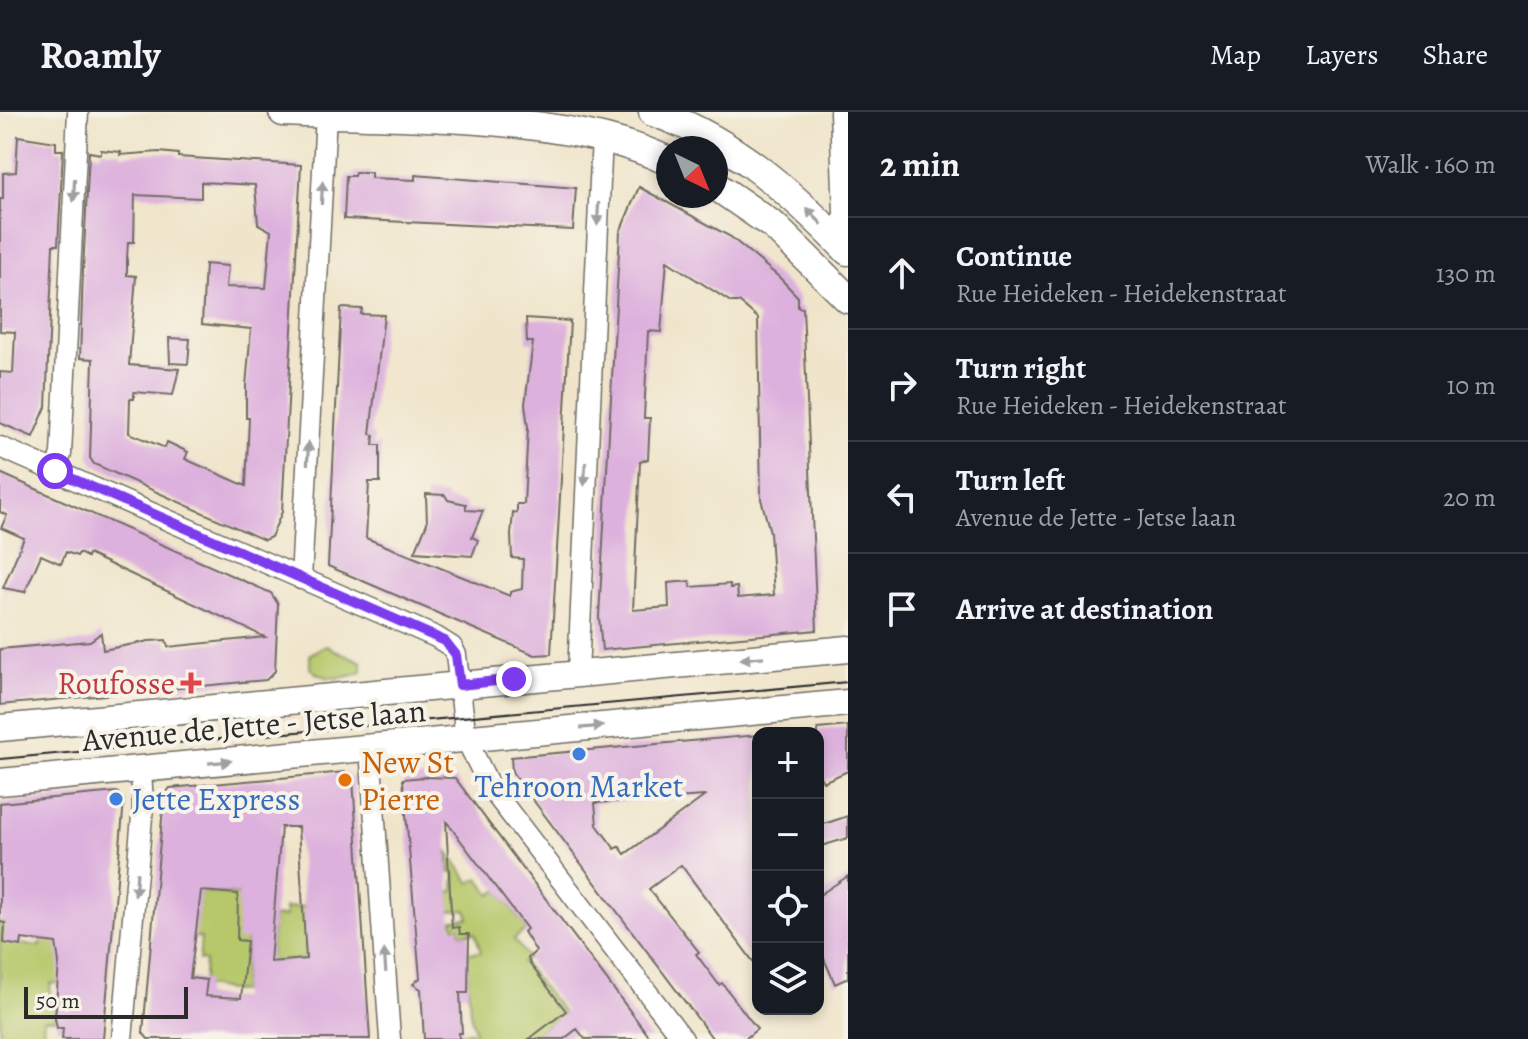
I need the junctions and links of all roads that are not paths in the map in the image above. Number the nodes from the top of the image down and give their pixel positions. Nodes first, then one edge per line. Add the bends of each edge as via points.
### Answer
1 (78, 112) edge
2 (283, 112) edge
3 (843, 112) edge
4 (664, 113) edge
5 (326, 114) junction
6 (602, 136) junction
7 (656, 156) edge
8 (728, 192) edge
9 (848, 238) edge
10 (848, 251) edge
11 (848, 299) edge
12 (0, 447) edge
13 (55, 471) junction
14 (301, 579) junction
15 (848, 649) edge
16 (578, 674) junction
17 (460, 685) junction
18 (848, 703) edge
19 (0, 728) edge
20 (466, 739) junction
21 (370, 748) junction
22 (141, 770) junction
23 (0, 782) edge
24 (122, 1039) edge
25 (390, 1039) edge
26 (683, 1039) edge

1 -> 13 street via 61,454
2 - 5 main road
3 - 9 street
10 -> 4 main road via 779,182
5 - 6 main road via 518,123
14 -> 5 street
6 - 7 main road
6 -> 16 street
8 - 11 main road via 779,230
12 - 13 street
13 - 14 street
14 - 17 street via 445,641 456,655
15 -> 16 street, Avenue de Jette - Jetse laan
16 - 17 street, Avenue de Jette - Jetse laan
17 - 19 street, Avenue de Jette - Jetse laan
17 - 20 street
20 -> 18 street, Avenue de Jette - Jetse laan
20 - 21 street, Avenue de Jette - Jetse laan
20 - 26 street via 490,787
22 -> 21 street, Avenue de Jette - Jetse laan
25 -> 21 street
22 - 23 street, Avenue de Jette - Jetse laan
22 -> 24 street via 143,806

